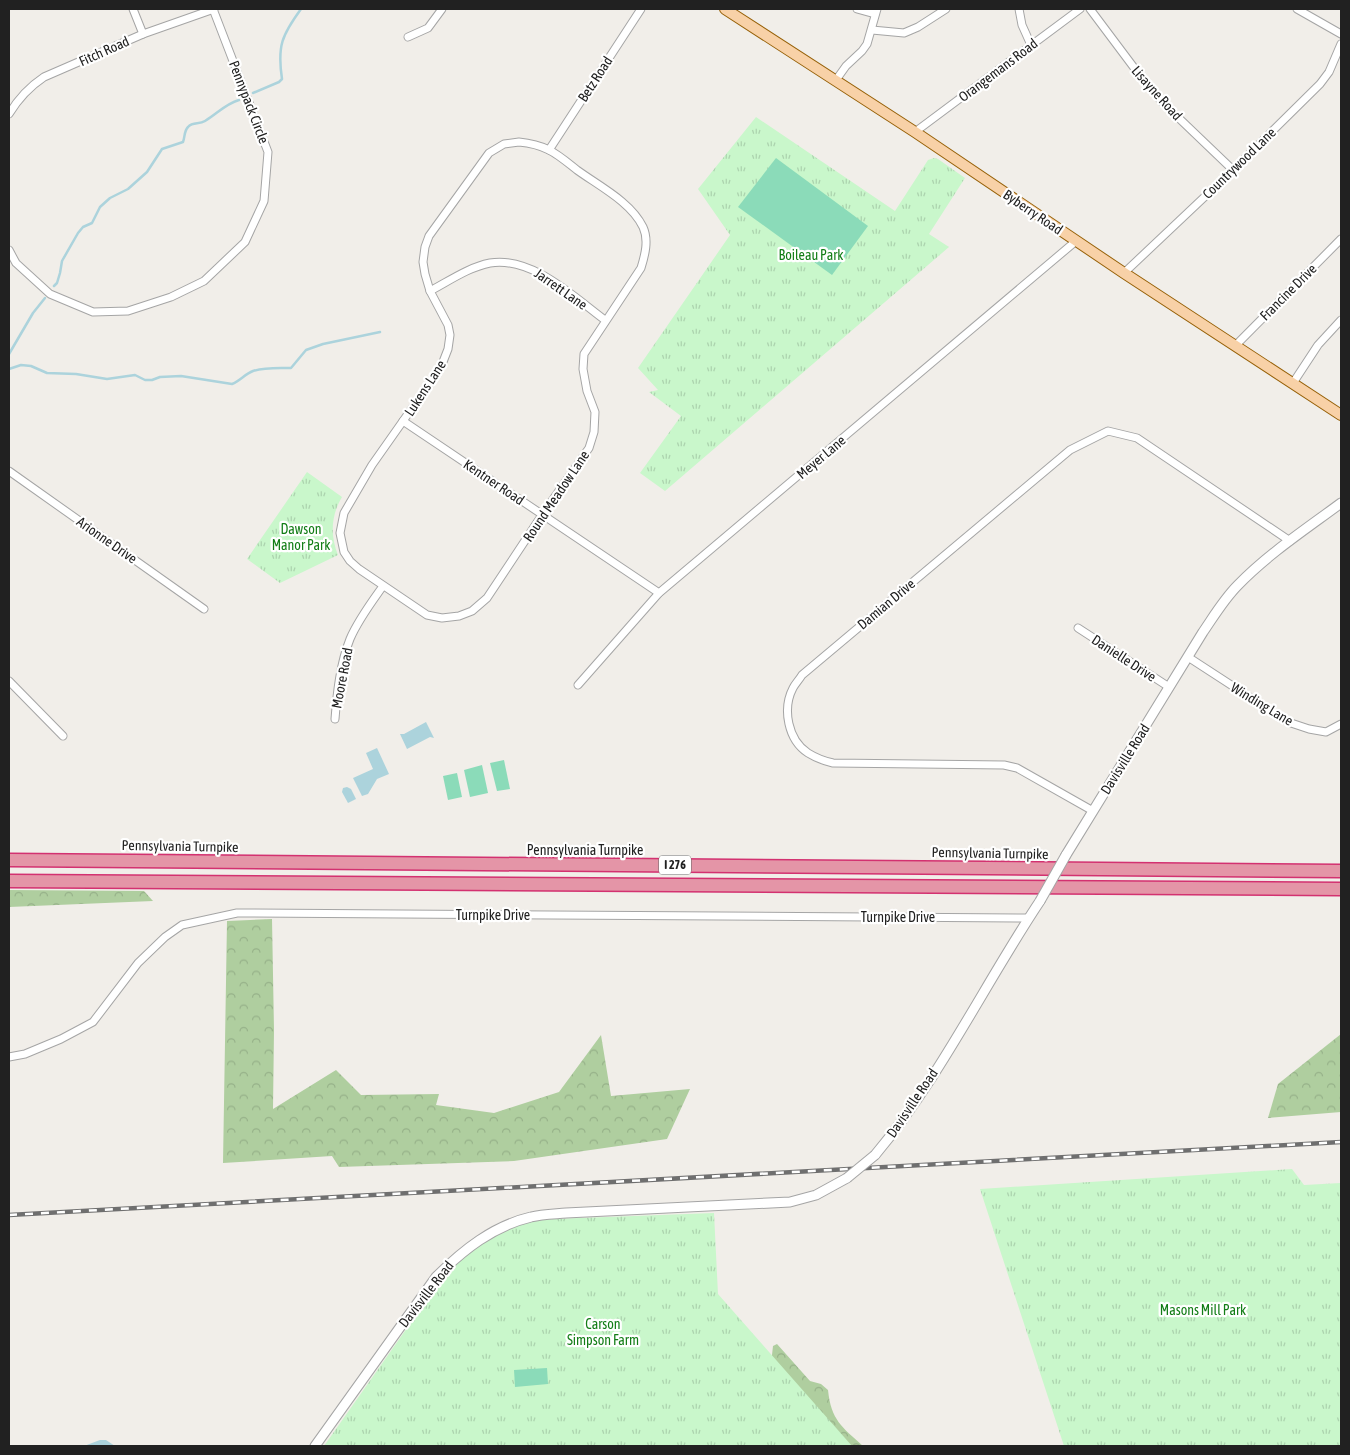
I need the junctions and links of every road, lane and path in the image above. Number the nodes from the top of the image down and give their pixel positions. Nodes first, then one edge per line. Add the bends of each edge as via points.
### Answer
1 (133, 9) edge
2 (213, 9) edge
3 (442, 9) edge
4 (641, 9) edge
5 (725, 9) edge
6 (857, 9) edge
7 (946, 9) edge
8 (1018, 9) edge
9 (1080, 9) edge
10 (1090, 9) edge
11 (1297, 9) edge
12 (876, 12) edge
13 (872, 30) junction
14 (143, 34) junction
15 (1341, 34) edge
16 (408, 38) dead end
17 (1341, 44) edge
18 (1031, 45) junction
19 (836, 80) junction
20 (9, 114) edge
21 (915, 132) junction
22 (550, 150) junction
23 (1233, 170) junction
24 (1341, 239) edge
25 (1076, 241) junction
26 (9, 250) edge
27 (1124, 274) junction
28 (430, 291) junction
29 (605, 320) junction
30 (1341, 320) edge
31 (1236, 345) junction
32 (1293, 383) junction
33 (1341, 415) edge
34 (403, 421) junction
35 (9, 471) edge
36 (1341, 503) edge
37 (542, 514) junction
38 (1290, 541) junction
39 (383, 586) junction
40 (659, 594) junction
41 (204, 609) dead end
42 (1078, 628) dead end
43 (1188, 657) junction
44 (9, 682) edge
45 (578, 685) dead end
46 (1169, 687) junction
47 (334, 719) dead end
48 (1341, 724) edge
49 (62, 736) dead end
50 (1093, 811) junction
51 (9, 860) edge
52 (1341, 871) edge
53 (9, 881) edge
54 (1341, 890) edge
55 (1029, 918) junction
56 (9, 1057) edge
57 (315, 1446) edge

1 - 14 street
2 - 14 street, Fitch Road
2 - 26 street, Pennypack Circle via 268,152 264,201 245,242 204,281 171,297 128,311 93,312 50,294 16,263
3 - 16 street via 428,28
4 - 22 street, Betz Road
5 - 19 main road, Byberry Road
6 - 12 street
7 - 13 street via 904,33
8 - 18 street
9 - 18 street, Orangemans Road
10 - 23 street, Lisayne Road via 1162,102
11 - 15 street
12 - 13 street
13 - 19 street via 862,52
14 - 20 street, Fitch Road via 44,77 32,85
17 - 23 street, Countrywood Lane via 1320,84
18 - 21 street, Orangemans Road
19 - 21 main road, Byberry Road
21 - 25 main road, Byberry Road
22 - 28 street, Lukens Lane via 519,142 504,144 489,153 429,236 423,262
22 - 29 street, Round Meadow Lane via 617,199 636,215 644,229 646,240 641,268
23 - 27 street, Countrywood Lane
24 - 31 street, Francine Drive
25 - 27 main road, Byberry Road
25 - 40 street, Meyer Lane
27 - 31 main road, Byberry Road
28 - 29 street, Jarrett Lane via 482,266 512,263 541,274
28 - 34 street, Lukens Lane via 448,325 448,349 441,367
29 - 37 street, Round Meadow Lane via 584,354 586,392 595,412 589,448
30 - 32 street via 1318,345
31 - 32 main road, Byberry Road
32 - 33 main road, Byberry Road
34 - 37 street, Kentner Road
34 - 39 street, Lukens Lane via 344,513 340,533 344,552 350,561
35 - 41 street, Arionne Drive
36 - 38 street, Davisville Road
37 - 39 street, Round Meadow Lane via 487,598 472,611 442,618 427,615
37 - 40 street, Kentner Road
38 - 43 street, Davisville Road via 1237,585
38 - 50 street, Damian Drive via 1137,438 1108,431 1070,450 802,675 792,689 788,722 793,737 805,752 817,758 833,763 1017,768
39 - 47 street, Moore Road via 350,639 343,660
40 - 45 street, Meyer Lane
42 - 46 street, Danielle Drive
43 - 46 street, Davisville Road
43 - 48 street, Winding Lane via 1288,722 1326,732
44 - 49 street
46 - 50 street, Davisville Road
50 - 55 street, Davisville Road, bridge
51 - 52 highway, Pennsylvania Turnpike / I 276
53 - 54 highway, I 276
55 - 56 street, Turnpike Drive via 237,913 182,925 138,963 93,1022 61,1039
55 - 57 street, Davisville Road, bridge via 894,1133 875,1156 847,1178 816,1195 790,1202 566,1213 531,1217 499,1229 456,1256 436,1277

